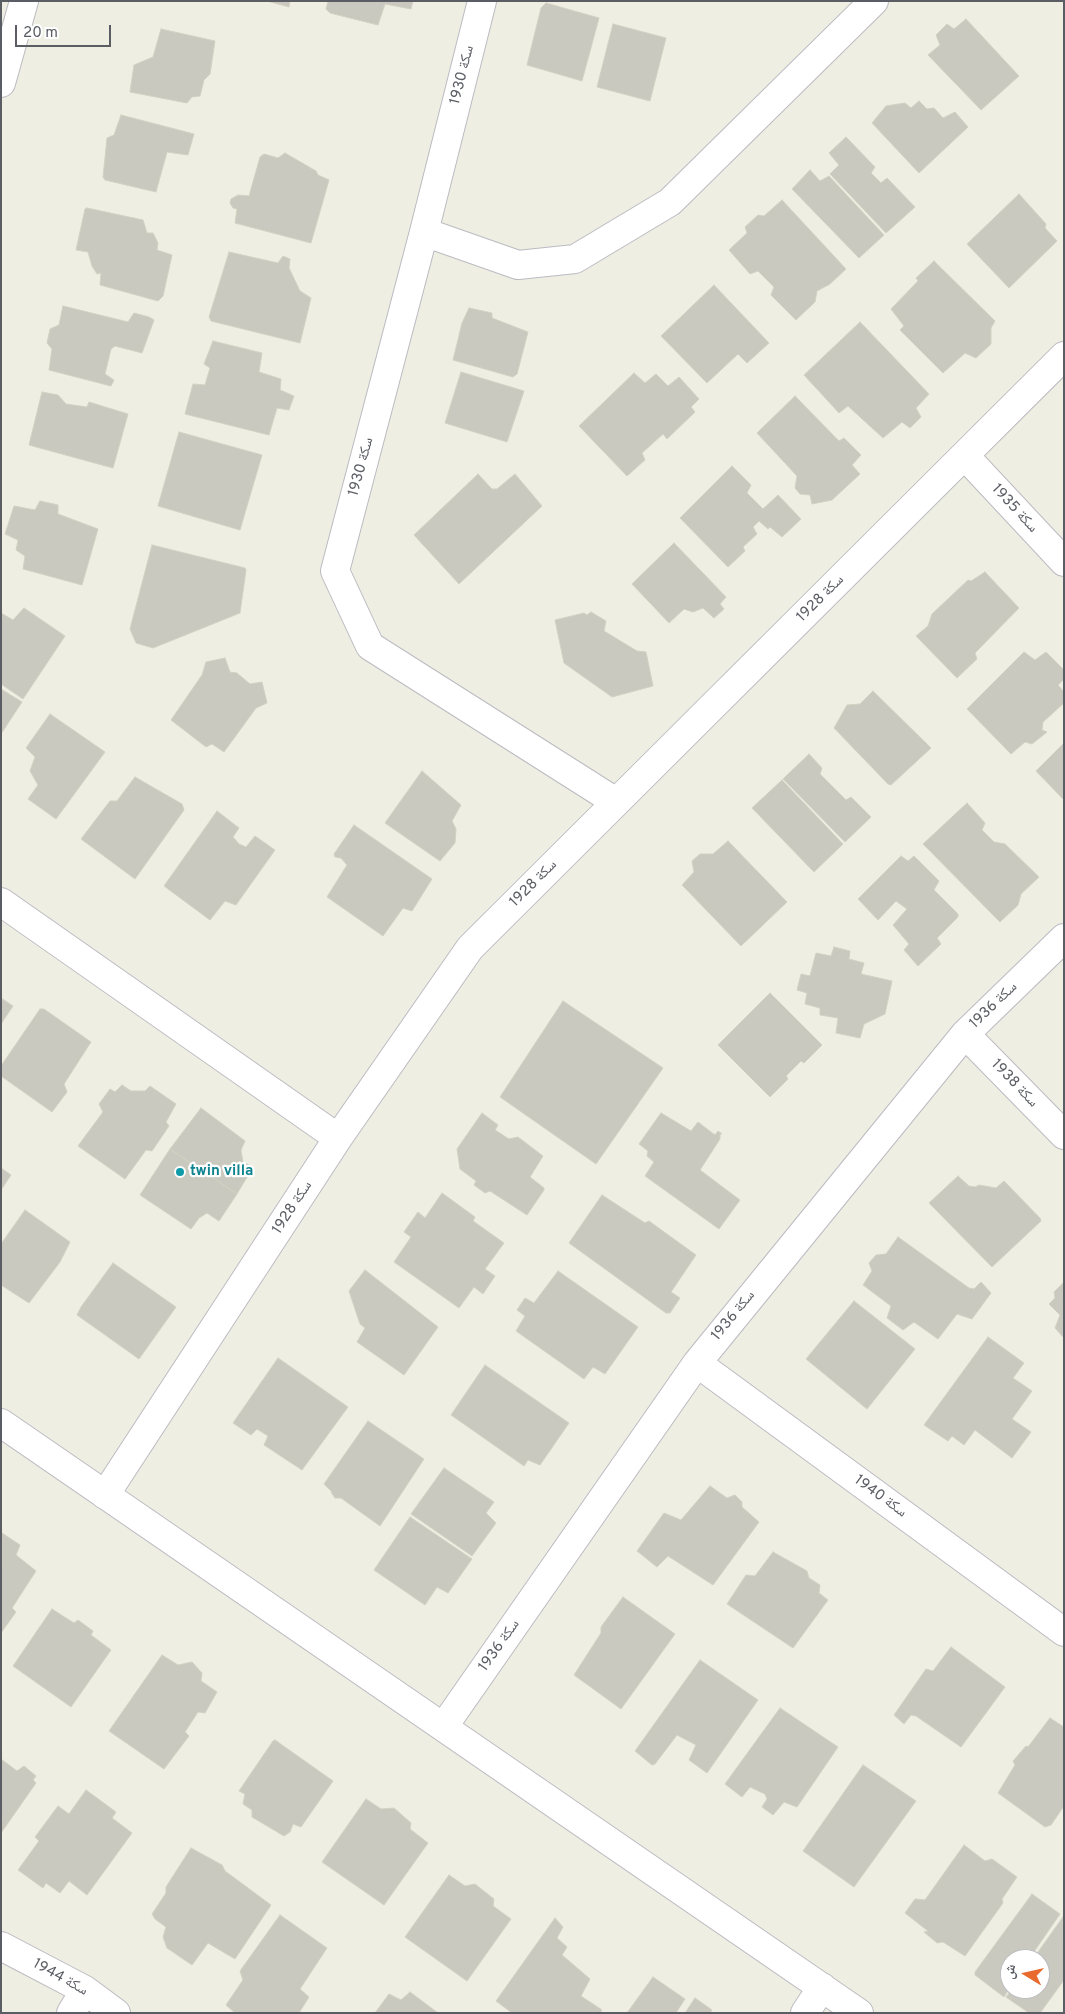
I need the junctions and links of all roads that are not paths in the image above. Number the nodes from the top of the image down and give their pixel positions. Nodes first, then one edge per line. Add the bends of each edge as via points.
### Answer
1 (24, 1) edge
2 (482, 1) edge
3 (874, 1) edge
4 (1, 83) edge
5 (424, 232) junction
6 (1064, 356) edge
7 (964, 456) junction
8 (1064, 562) edge
9 (616, 802) junction
10 (1, 902) edge
11 (1064, 938) edge
12 (965, 1034) junction
13 (1064, 1135) edge
14 (338, 1138) junction
15 (697, 1363) junction
16 (1, 1423) edge
17 (105, 1495) junction
18 (1064, 1632) edge
19 (444, 1726) junction
20 (1, 1946) edge
21 (822, 1987) junction
22 (85, 1990) junction
23 (71, 2013) edge
24 (116, 2013) edge
25 (805, 2013) edge
26 (860, 2013) edge

1 - 4 street
2 - 5 street, سكة 1930
3 - 5 street via 670,202 575,259 518,265
5 - 9 street, سكة 1930 via 335,571 370,646
6 - 7 street, سكة 1928
7 - 8 street, سكة 1935
7 - 9 street, سكة 1928
9 - 14 street, سكة 1928 via 470,948
10 - 14 street
11 - 12 street, سكة 1936
12 - 13 street, سكة 1938
12 - 15 street, سكة 1936
14 - 17 street, سكة 1928
15 - 18 street, سكة 1940
15 - 19 street, سكة 1936
16 - 17 street
17 - 19 street
19 - 21 street
20 - 22 street, سكة 1944
21 - 25 street
21 - 26 street
22 - 23 street
22 - 24 street, سكة 1944

